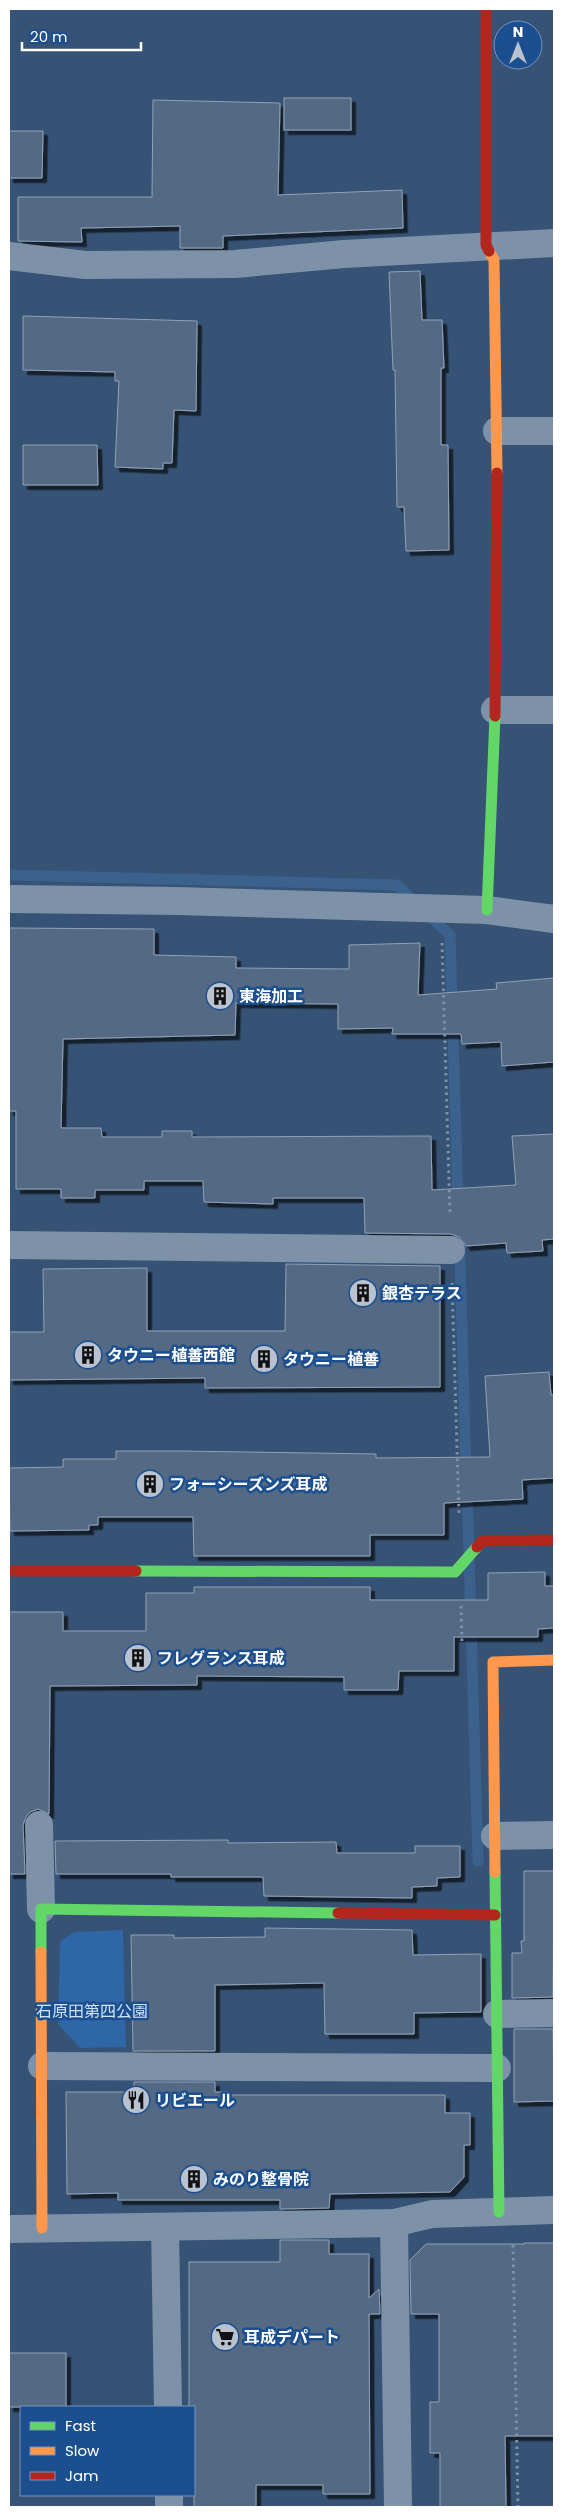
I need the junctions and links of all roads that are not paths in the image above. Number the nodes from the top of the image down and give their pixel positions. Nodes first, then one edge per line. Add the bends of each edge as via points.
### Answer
1 (486, 9) edge
2 (554, 243) edge
3 (486, 245) junction
4 (9, 256) edge
5 (554, 430) edge
6 (497, 431) junction
7 (495, 710) junction
8 (554, 710) edge
9 (9, 899) edge
10 (487, 910) junction
11 (554, 919) edge
12 (9, 1244) edge
13 (451, 1250) road end
14 (554, 1540) edge
15 (9, 1571) edge
16 (554, 1660) edge
17 (39, 1825) dead end
18 (554, 1835) edge
19 (495, 1836) junction
20 (40, 1909) junction
21 (495, 1915) junction
22 (554, 2013) edge
23 (497, 2014) junction
24 (42, 2066) junction
25 (498, 2068) junction
26 (554, 2210) edge
27 (506, 2211) junction
28 (394, 2224) junction
29 (165, 2227) junction
30 (42, 2228) junction
31 (9, 2229) edge
32 (168, 2406) edge
33 (398, 2507) edge

1 - 3 street
2 - 3 street
3 - 4 street via 235,264 85,265
3 - 6 street via 494,260
5 - 6 street
6 - 7 street
7 - 8 street
7 - 10 street
9 - 10 street
10 - 11 street
12 - 13 street
14 - 15 street via 482,1541 455,1572
16 - 19 street via 493,1662
17 - 20 street
18 - 19 street
19 - 21 street
20 - 21 street
20 - 24 street
21 - 23 street
22 - 23 street
23 - 25 street
24 - 25 street
24 - 30 street
25 - 27 street
26 - 27 street
27 - 28 street via 432,2214
28 - 29 street
28 - 33 street
29 - 30 street
29 - 32 street
30 - 31 street

